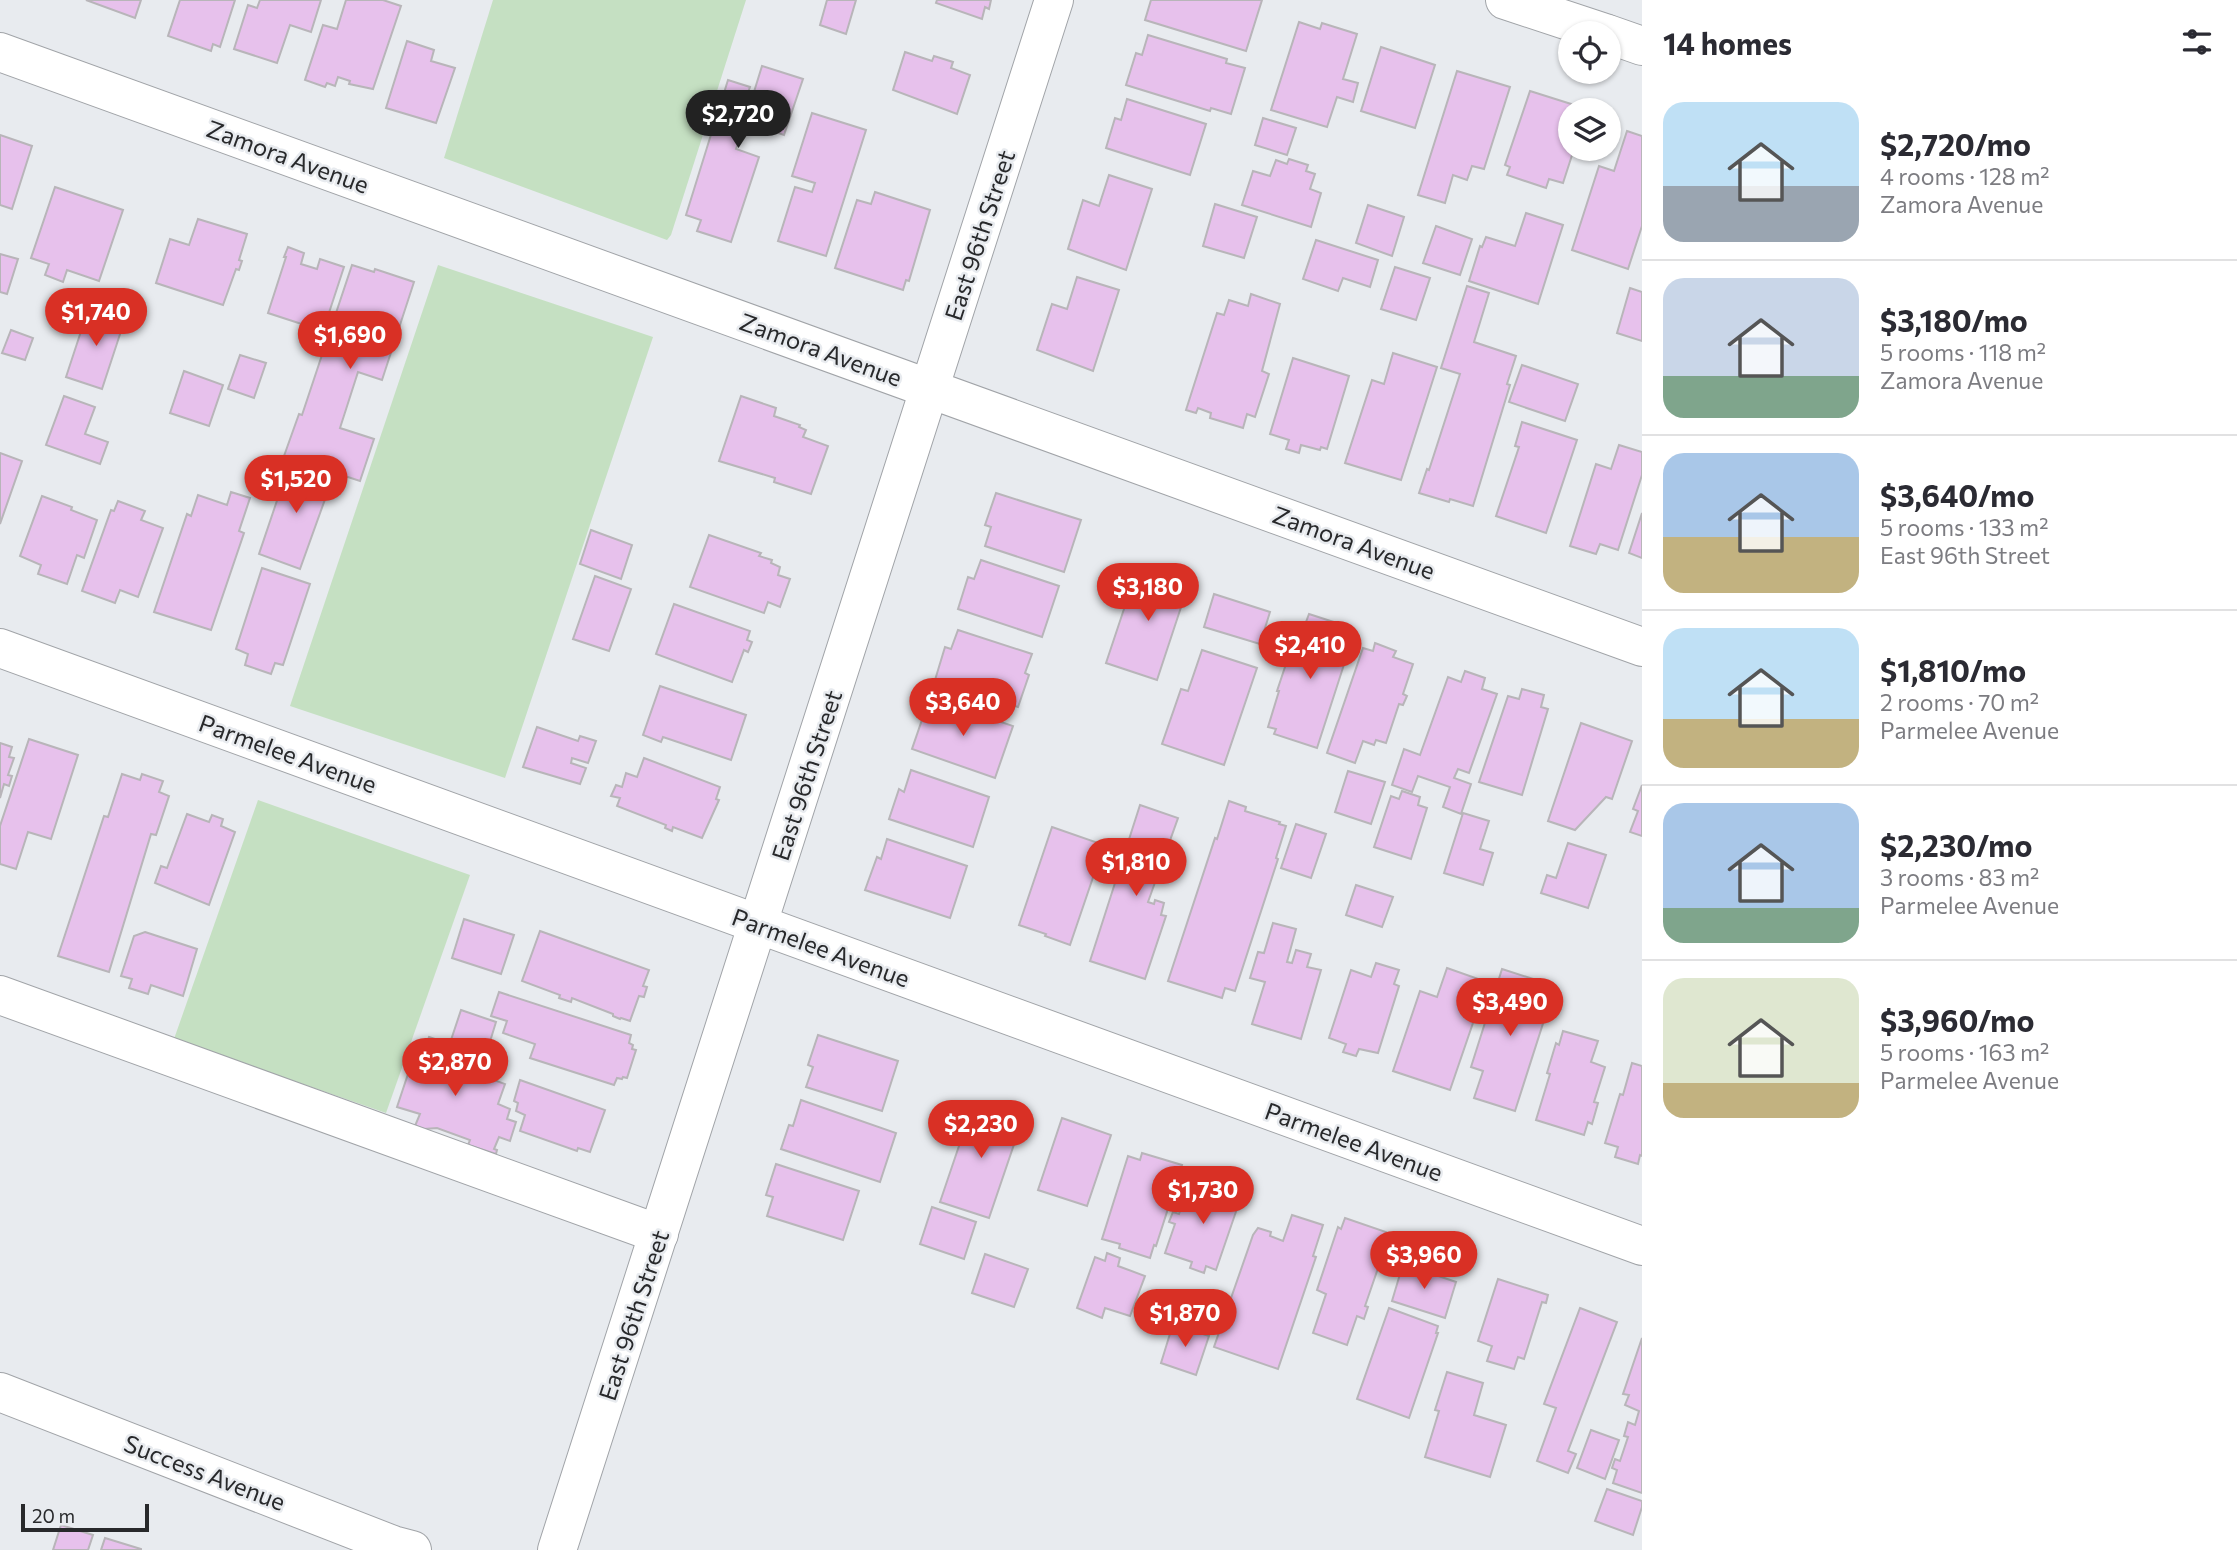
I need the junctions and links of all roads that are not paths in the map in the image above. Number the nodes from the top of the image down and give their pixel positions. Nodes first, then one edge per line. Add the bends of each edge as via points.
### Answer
1 (1054, 0) edge
2 (1505, 0) edge
3 (1567, 21) edge
4 (1621, 39) edge
5 (1642, 46) edge
6 (0, 52) edge
7 (930, 389) junction
8 (1642, 647) edge
9 (0, 648) edge
10 (758, 924) junction
11 (0, 995) edge
12 (659, 1234) junction
13 (1642, 1246) edge
14 (0, 1392) edge
15 (398, 1548) edge
16 (557, 1550) edge

1 - 7 street, East 96th Street
2 - 3 street
4 - 5 street
6 - 7 street, Zamora Avenue
7 - 8 street, Zamora Avenue
7 - 10 street, East 96th Street
9 - 10 street, Parmelee Avenue
10 - 12 street, East 96th Street
10 - 13 street, Parmelee Avenue
11 - 12 street
12 - 16 street, East 96th Street
14 - 15 street, Success Avenue

